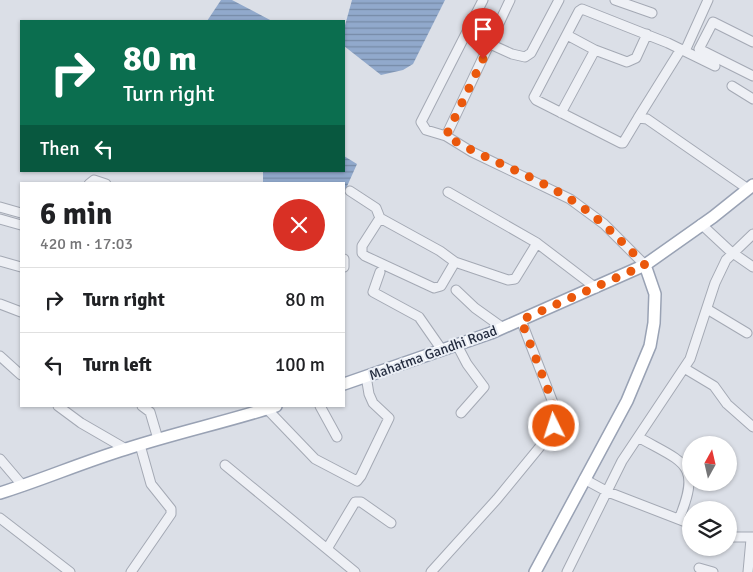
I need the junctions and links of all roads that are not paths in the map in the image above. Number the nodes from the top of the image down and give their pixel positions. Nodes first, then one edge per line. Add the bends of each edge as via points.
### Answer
1 (483, 0) edge
2 (510, 0) edge
3 (559, 0) edge
4 (615, 0) edge
5 (708, 0) edge
6 (652, 13) dead end
7 (647, 34) junction
8 (567, 35) junction
9 (753, 42) edge
10 (490, 44) junction
11 (595, 50) junction
12 (683, 50) junction
13 (715, 66) dead end
14 (753, 76) edge
15 (732, 86) dead end
16 (753, 98) edge
17 (561, 113) junction
18 (638, 118) junction
19 (446, 136) junction
20 (750, 187) edge
21 (350, 191) dead end
22 (448, 192) dead end
23 (0, 207) edge
24 (20, 213) edge
25 (380, 218) junction
26 (0, 219) edge
27 (701, 224) junction
28 (20, 225) edge
29 (753, 234) edge
30 (537, 242) junction
31 (731, 252) junction
32 (0, 261) edge
33 (455, 262) junction
34 (645, 265) junction
35 (20, 266) edge
36 (753, 266) edge
37 (380, 272) dead end
38 (596, 288) junction
39 (456, 290) dead end
40 (0, 304) edge
41 (707, 309) junction
42 (20, 312) edge
43 (521, 320) junction
44 (503, 328) junction
45 (748, 333) dead end
46 (457, 345) junction
47 (442, 350) junction
48 (0, 356) edge
49 (684, 368) junction
50 (20, 374) edge
51 (366, 376) junction
52 (345, 384) edge
53 (59, 407) edge
54 (143, 407) edge
55 (321, 407) edge
56 (272, 408) edge
57 (461, 413) dead end
58 (753, 427) edge
59 (337, 437) dead end
60 (638, 437) junction
61 (158, 439) junction
62 (140, 445) junction
63 (126, 448) junction
64 (0, 459) edge
65 (225, 465) dead end
66 (587, 481) junction
67 (23, 486) junction
68 (606, 491) junction
69 (0, 493) edge
70 (0, 518) edge
71 (679, 519) junction
72 (682, 520) edge
73 (391, 523) dead end
74 (737, 537) edge
75 (752, 538) edge
76 (327, 549) junction
77 (699, 568) dead end
78 (70, 572) edge
79 (131, 572) edge
80 (355, 572) edge
81 (431, 572) edge
82 (535, 572) edge
83 (567, 572) edge
84 (713, 572) edge
85 (748, 572) edge

1 - 19 street via 421,122 426,130
2 - 10 street
3 - 10 street via 525,57
4 - 6 street
5 - 12 street
7 - 8 street via 582,9
7 - 11 street via 632,61 622,61
7 - 12 street
8 - 11 street
8 - 17 street via 534,96
9 - 14 street via 713,22 699,49
10 - 19 street
11 - 17 street
12 - 13 street
12 - 18 street
15 - 16 street
17 - 18 street via 620,143
18 - 20 street via 647,119 713,167
19 - 34 street via 472,152 570,198 604,224
20 - 27 main road, Mahatma Gandhi Road
21 - 25 street via 373,205
22 - 30 street
23 - 24 street
25 - 33 street via 440,250
25 - 33 street via 362,246 365,256 434,288 442,286
26 - 28 street
27 - 31 street
27 - 34 main road, Mahatma Gandhi Road
29 - 31 street
30 - 33 street via 520,273 512,280
30 - 38 street
31 - 36 street
31 - 41 street
32 - 35 street
34 - 38 main road, Mahatma Gandhi Road
34 - 66 main road via 655,294 650,346
37 - 47 street via 373,292 419,317
38 - 43 main road, Mahatma Gandhi Road
39 - 44 street
40 - 42 street
41 - 45 street
41 - 49 street
43 - 44 main road, Mahatma Gandhi Road
43 - 81 street via 555,408 554,426 497,500
44 - 46 main road, Mahatma Gandhi Road
46 - 47 main road, Mahatma Gandhi Road
46 - 57 street via 484,387
47 - 51 main road, Mahatma Gandhi Road
48 - 50 street
49 - 58 street via 714,386 727,404
49 - 60 street
51 - 52 main road, Mahatma Gandhi Road
51 - 56 street via 372,400 389,418 357,481 314,459
53 - 63 street
54 - 61 street via 150,412
55 - 59 street
56 - 61 main road
60 - 68 street
60 - 71 street via 680,462 688,473 690,489
61 - 62 main road
62 - 63 main road
62 - 79 street via 151,484 171,509 171,514
63 - 67 main road
64 - 67 street
65 - 76 street
66 - 68 street
66 - 82 main road
67 - 69 main road
68 - 71 street
68 - 83 street
70 - 78 street
71 - 72 street
73 - 76 street via 361,502 355,502
74 - 75 street
75 - 85 street
76 - 80 street
77 - 84 street

